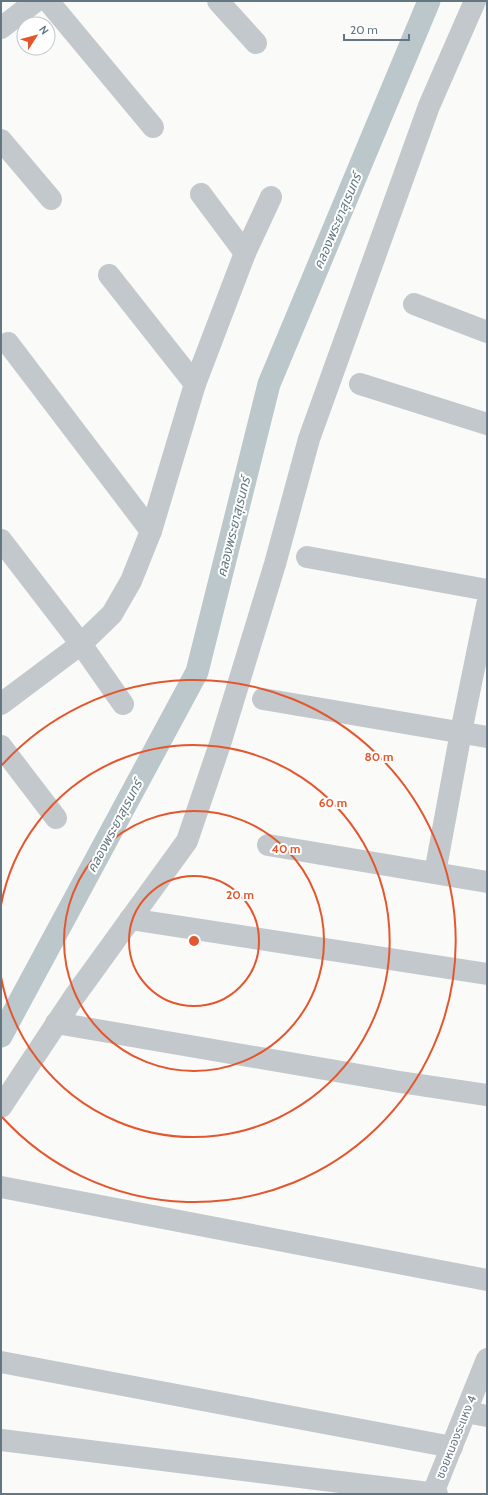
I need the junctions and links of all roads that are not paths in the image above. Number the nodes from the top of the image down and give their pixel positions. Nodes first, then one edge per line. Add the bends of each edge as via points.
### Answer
1 (36, 1) edge
2 (48, 1) edge
3 (218, 1) edge
4 (475, 1) edge
5 (1, 28) edge
6 (256, 43) dead end
7 (153, 127) dead end
8 (1, 140) edge
9 (201, 194) dead end
10 (271, 197) dead end
11 (51, 199) dead end
12 (245, 253) junction
13 (109, 274) dead end
14 (414, 304) dead end
15 (487, 332) edge
16 (8, 343) dead end
17 (195, 384) junction
18 (360, 384) dead end
19 (487, 424) edge
20 (151, 531) junction
21 (1, 540) edge
22 (307, 557) dead end
23 (487, 590) edge
24 (487, 605) edge
25 (81, 644) junction
26 (263, 699) dead end
27 (1, 704) edge
28 (123, 704) dead end
29 (461, 732) junction
30 (487, 737) edge
31 (1, 746) edge
32 (56, 818) dead end
33 (268, 846) dead end
34 (435, 873) junction
35 (487, 882) edge
36 (130, 919) junction
37 (487, 974) edge
38 (56, 1023) junction
39 (487, 1095) edge
40 (1, 1107) edge
41 (1, 1188) edge
42 (487, 1280) edge
43 (487, 1359) edge
44 (1, 1362) edge
45 (466, 1412) junction
46 (487, 1416) edge
47 (1, 1440) edge
48 (452, 1447) junction
49 (435, 1494) edge

1 - 5 street
2 - 7 street
3 - 6 street
4 - 36 street via 429,106 312,432 220,744 186,841
8 - 11 street
9 - 12 street
10 - 12 street
12 - 17 street
13 - 17 street
14 - 15 street
16 - 20 street
17 - 20 street
18 - 19 street
20 - 25 street via 131,581 112,614
21 - 25 street
22 - 23 street
24 - 29 street
25 - 27 street
25 - 28 street
26 - 29 street
29 - 30 street
29 - 34 street
31 - 32 street
33 - 34 street
34 - 35 street
36 - 37 street
36 - 38 street
38 - 39 street
38 - 40 street
41 - 42 street
43 - 45 street, ซอยหนองระแหง 4
44 - 48 street
45 - 46 street
45 - 48 street, ซอยหนองระแหง 4
47 - 49 street
48 - 49 street, ซอยหนองระแหง 4

